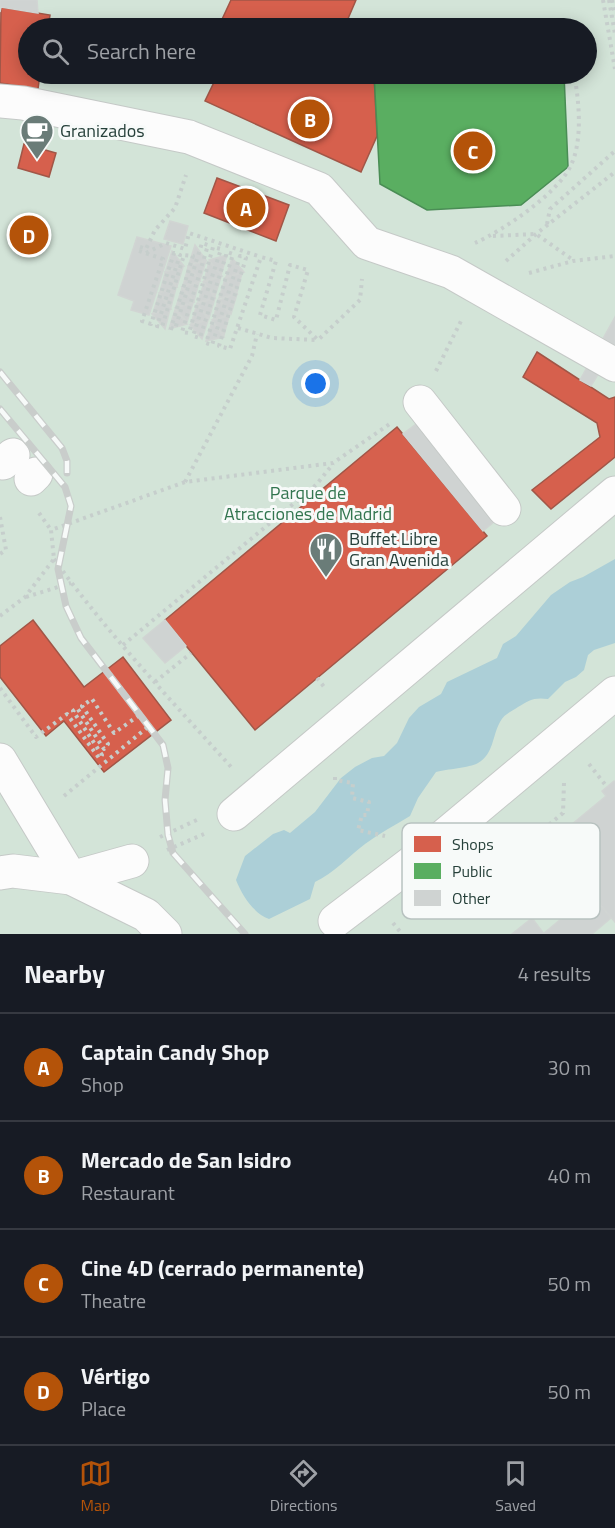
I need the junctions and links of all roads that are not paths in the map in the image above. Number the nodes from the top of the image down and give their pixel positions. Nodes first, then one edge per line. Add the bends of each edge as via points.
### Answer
1 (0, 101) edge
2 (615, 365) edge
3 (420, 402) road end
4 (615, 493) edge
5 (504, 509) dead end
6 (615, 693) edge
7 (0, 760) edge
8 (247, 803) road end
9 (459, 823) edge
10 (124, 863) road end
11 (402, 870) edge
12 (0, 873) edge
13 (71, 878) junction
14 (335, 921) dead end
15 (165, 934) edge

1 - 2 street via 196,140 319,189 367,243 452,272
3 - 5 street
4 - 8 street
6 - 9 street
7 - 13 street
10 - 13 street
11 - 14 street
12 - 13 street
13 - 15 street via 146,915

